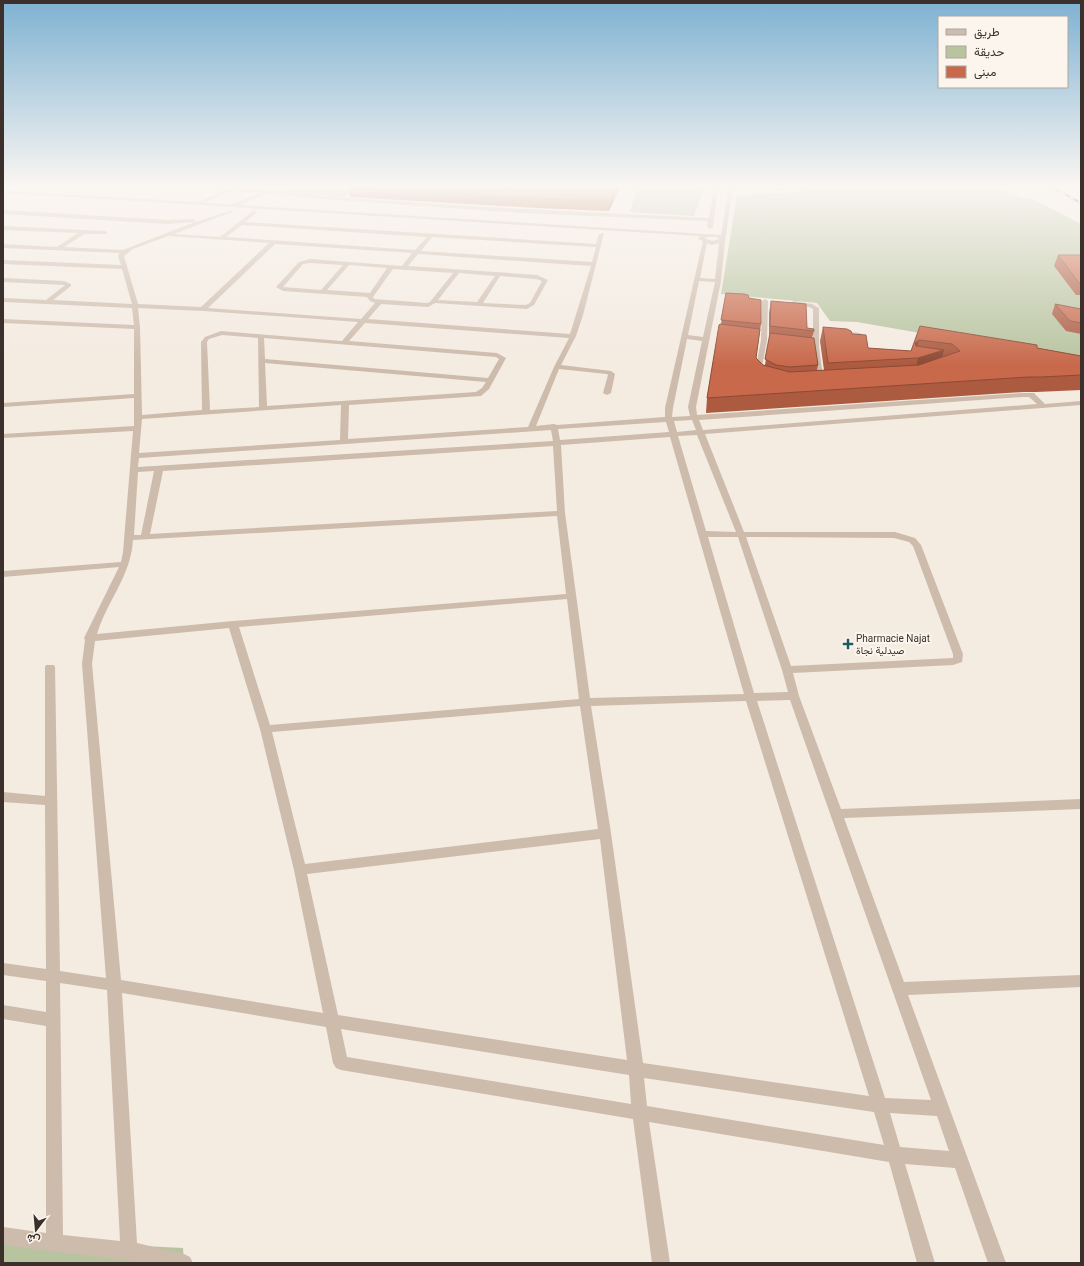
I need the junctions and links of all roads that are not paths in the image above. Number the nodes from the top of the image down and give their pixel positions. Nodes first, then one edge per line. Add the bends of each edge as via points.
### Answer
1 (4, 246) edge
2 (62, 246) edge
3 (136, 246) edge
4 (270, 246) edge
5 (332, 246) edge
6 (422, 246) edge
7 (598, 246) edge
8 (704, 246) edge
9 (721, 246) edge
10 (58, 249) junction
11 (124, 252) junction
12 (417, 252) junction
13 (3, 262) edge
14 (347, 264) junction
15 (593, 264) junction
16 (391, 267) junction
17 (124, 268) junction
18 (403, 268) junction
19 (457, 272) junction
20 (498, 275) junction
21 (696, 279) junction
22 (3, 280) edge
23 (718, 281) junction
24 (322, 292) junction
25 (371, 295) junction
26 (3, 300) edge
27 (433, 301) junction
28 (765, 301) dead end
29 (47, 302) junction
30 (379, 302) junction
31 (786, 303) edge
32 (479, 304) junction
33 (134, 305) junction
34 (203, 309) junction
35 (3, 321) edge
36 (364, 321) junction
37 (137, 327) junction
38 (825, 332) junction
39 (860, 335) edge
40 (261, 336) junction
41 (573, 336) junction
42 (709, 336) junction
43 (684, 337) junction
44 (344, 343) junction
45 (809, 346) edge
46 (816, 346) junction
47 (262, 360) junction
48 (557, 367) junction
49 (768, 378) edge
50 (490, 380) junction
51 (830, 381) edge
52 (607, 393) dead end
53 (138, 396) junction
54 (345, 402) junction
55 (1081, 403) edge
56 (3, 405) edge
57 (1044, 406) junction
58 (263, 407) junction
59 (206, 411) junction
60 (138, 417) junction
61 (695, 418) junction
62 (669, 420) junction
63 (554, 426) junction
64 (137, 428) junction
65 (531, 428) junction
66 (701, 432) junction
67 (674, 434) junction
68 (3, 436) edge
69 (344, 441) junction
70 (557, 443) junction
71 (136, 456) junction
72 (158, 469) junction
73 (134, 470) junction
74 (561, 513) junction
75 (703, 534) junction
76 (741, 534) junction
77 (145, 537) junction
78 (129, 538) junction
79 (126, 564) junction
80 (3, 574) edge
81 (572, 596) junction
82 (233, 624) junction
83 (89, 638) junction
84 (50, 667) dead end
85 (787, 670) junction
86 (794, 696) junction
87 (750, 697) junction
88 (585, 702) junction
89 (266, 729) junction
90 (3, 797) edge
91 (52, 800) junction
92 (1081, 804) edge
93 (836, 814) junction
94 (605, 833) junction
95 (300, 870) junction
96 (3, 969) edge
97 (53, 977) junction
98 (1081, 981) edge
99 (114, 985) junction
100 (899, 989) junction
101 (3, 1012) edge
102 (53, 1020) junction
103 (332, 1021) junction
104 (636, 1069) junction
105 (880, 1105) junction
106 (943, 1109) junction
107 (640, 1114) junction
108 (894, 1155) junction
109 (960, 1160) junction
110 (3, 1236) edge
111 (55, 1242) junction
112 (129, 1251) junction
113 (184, 1263) edge
114 (661, 1263) edge
115 (926, 1263) edge
116 (997, 1263) edge

1 - 10 street
2 - 10 street
3 - 11 street
4 - 34 street
5 - 12 street
6 - 12 street
7 - 15 street
8 - 21 street
9 - 23 street
10 - 11 street
11 - 17 street via 121,256
12 - 15 street
12 - 18 street
13 - 17 street
14 - 16 street
14 - 24 street
14 - 24 street via 310,261 303,263 279,287
15 - 41 street
16 - 18 street
16 - 25 street
17 - 33 street
18 - 19 street
19 - 20 street
19 - 27 street
20 - 32 street
20 - 32 street via 537,277 545,282 532,304 527,307
21 - 23 street
21 - 43 street
22 - 29 street via 69,285
23 - 42 street via 718,297
24 - 25 street
25 - 30 street via 372,300
26 - 29 street
27 - 30 street via 424,306
27 - 32 street
28 - 49 street via 764,340 758,372
29 - 33 street
30 - 36 street
31 - 38 street via 814,307
33 - 34 street
33 - 37 street
34 - 36 street
35 - 37 street
36 - 41 street
36 - 44 street
37 - 53 street
38 - 39 street
38 - 46 street
40 - 44 street
40 - 47 street
40 - 59 street via 221,333 205,340
41 - 48 street
42 - 43 street
42 - 61 street via 692,407
43 - 62 street via 669,408
44 - 50 street via 500,356 503,359
45 - 46 street
46 - 51 street via 818,382
47 - 50 street
47 - 58 street
48 - 52 street via 609,372 612,374
48 - 65 street
50 - 54 street via 484,390 473,394
53 - 56 street
53 - 60 street
54 - 58 street
54 - 69 street
55 - 57 street
57 - 61 street via 1031,395 1023,395
57 - 66 street
58 - 59 street
59 - 60 street
60 - 64 street
61 - 62 street
61 - 66 street
62 - 63 street
62 - 67 street
63 - 65 street
63 - 70 street
64 - 68 street
64 - 71 street
65 - 69 street
66 - 67 street
66 - 76 street
67 - 70 street
67 - 75 street
69 - 71 street
70 - 72 street
70 - 74 street
71 - 73 street
72 - 73 street
72 - 77 street
73 - 78 street
74 - 77 street
74 - 81 street
75 - 76 street
75 - 87 street
76 - 85 street
76 - 85 street via 895,535 912,540 920,551 959,657 953,662
77 - 78 street
78 - 79 street
79 - 80 street
79 - 83 street
81 - 82 street
81 - 88 street
82 - 83 street
82 - 89 street
83 - 99 street via 89,700
84 - 91 street
85 - 86 street
86 - 87 street
86 - 93 street
87 - 88 street
87 - 105 street
88 - 89 street
88 - 94 street
89 - 95 street
90 - 91 street
91 - 97 street
92 - 93 street
93 - 100 street
94 - 95 street
94 - 104 street
95 - 103 street
96 - 97 street
97 - 99 street
97 - 102 street
98 - 100 street
99 - 103 street
99 - 112 street
100 - 106 street
101 - 102 street
102 - 111 street
103 - 104 street
103 - 107 street via 341,1064
104 - 105 street
104 - 107 street
105 - 106 street
105 - 108 street
106 - 109 street
107 - 108 street
107 - 114 street
108 - 109 street
108 - 115 street
109 - 116 street
110 - 111 street
111 - 112 street
112 - 113 street

